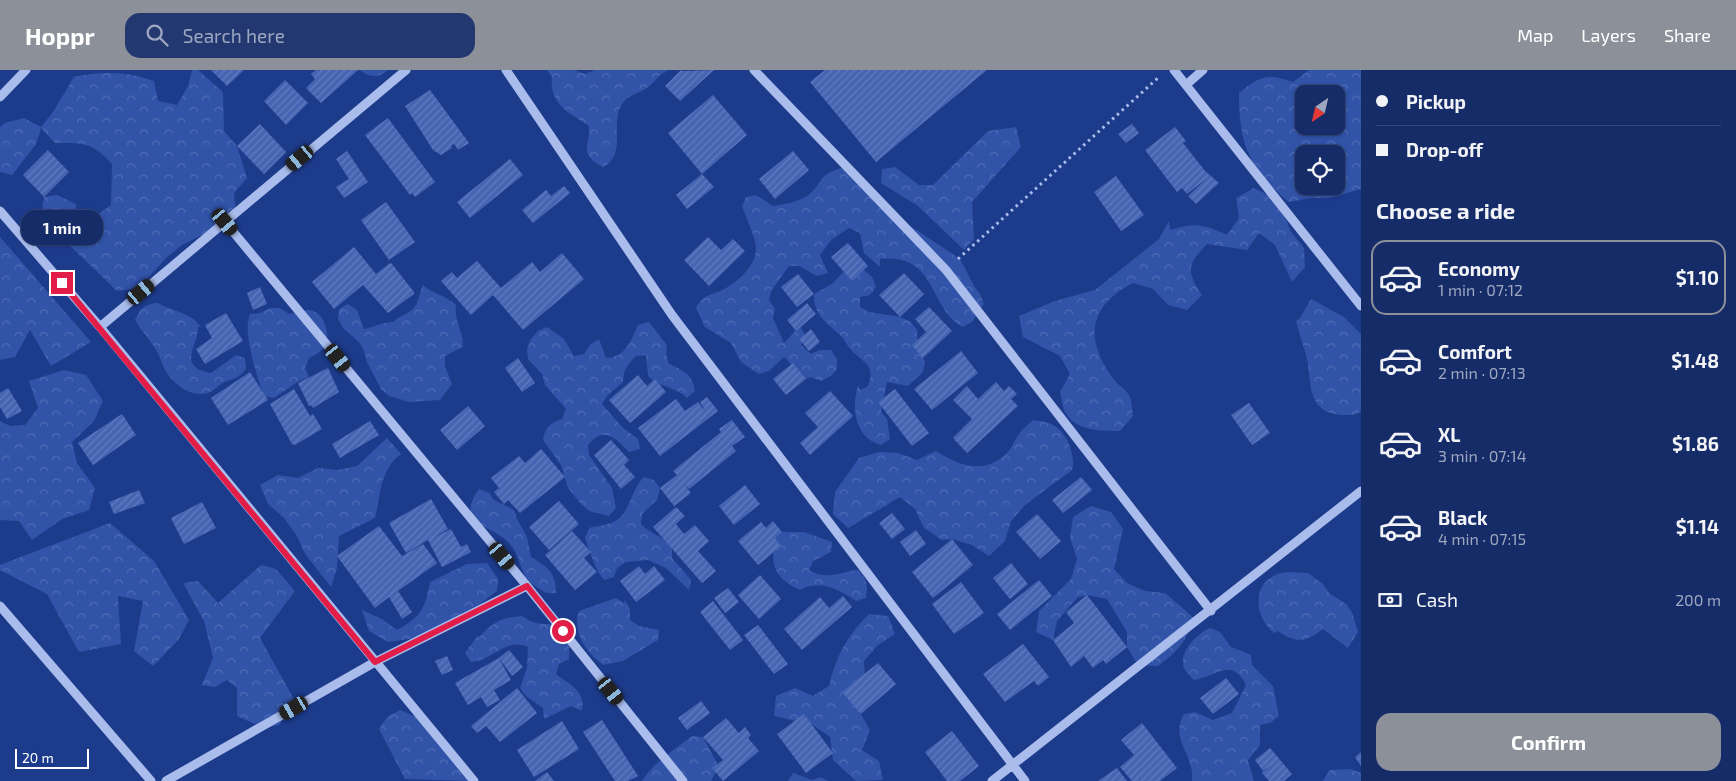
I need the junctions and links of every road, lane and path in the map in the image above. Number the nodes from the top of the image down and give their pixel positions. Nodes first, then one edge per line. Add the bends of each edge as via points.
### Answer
1 (26, 70) edge
2 (406, 70) edge
3 (506, 70) edge
4 (754, 70) edge
5 (1174, 70) edge
6 (1203, 70) edge
7 (1160, 77) dead end
8 (1186, 85) junction
9 (0, 97) edge
10 (0, 211) edge
11 (225, 222) junction
12 (946, 270) junction
13 (1361, 306) edge
14 (100, 327) junction
15 (1361, 491) edge
16 (527, 586) junction
17 (0, 606) edge
18 (1211, 611) junction
19 (375, 662) junction
20 (1012, 765) junction
21 (151, 781) edge
22 (166, 781) edge
23 (474, 781) edge
24 (683, 781) edge
25 (992, 781) edge
26 (1025, 781) edge

1 - 9 street
2 - 11 street
3 - 20 street via 672,315
4 - 12 street
5 - 8 street
6 - 8 street
7 - 12 path
8 - 13 street
10 - 14 street
11 - 14 street
11 - 16 street
12 - 18 street
14 - 19 street
15 - 18 street
16 - 19 street
16 - 24 street
17 - 21 street
18 - 20 street
19 - 22 street
19 - 23 street
20 - 25 street
20 - 26 street

